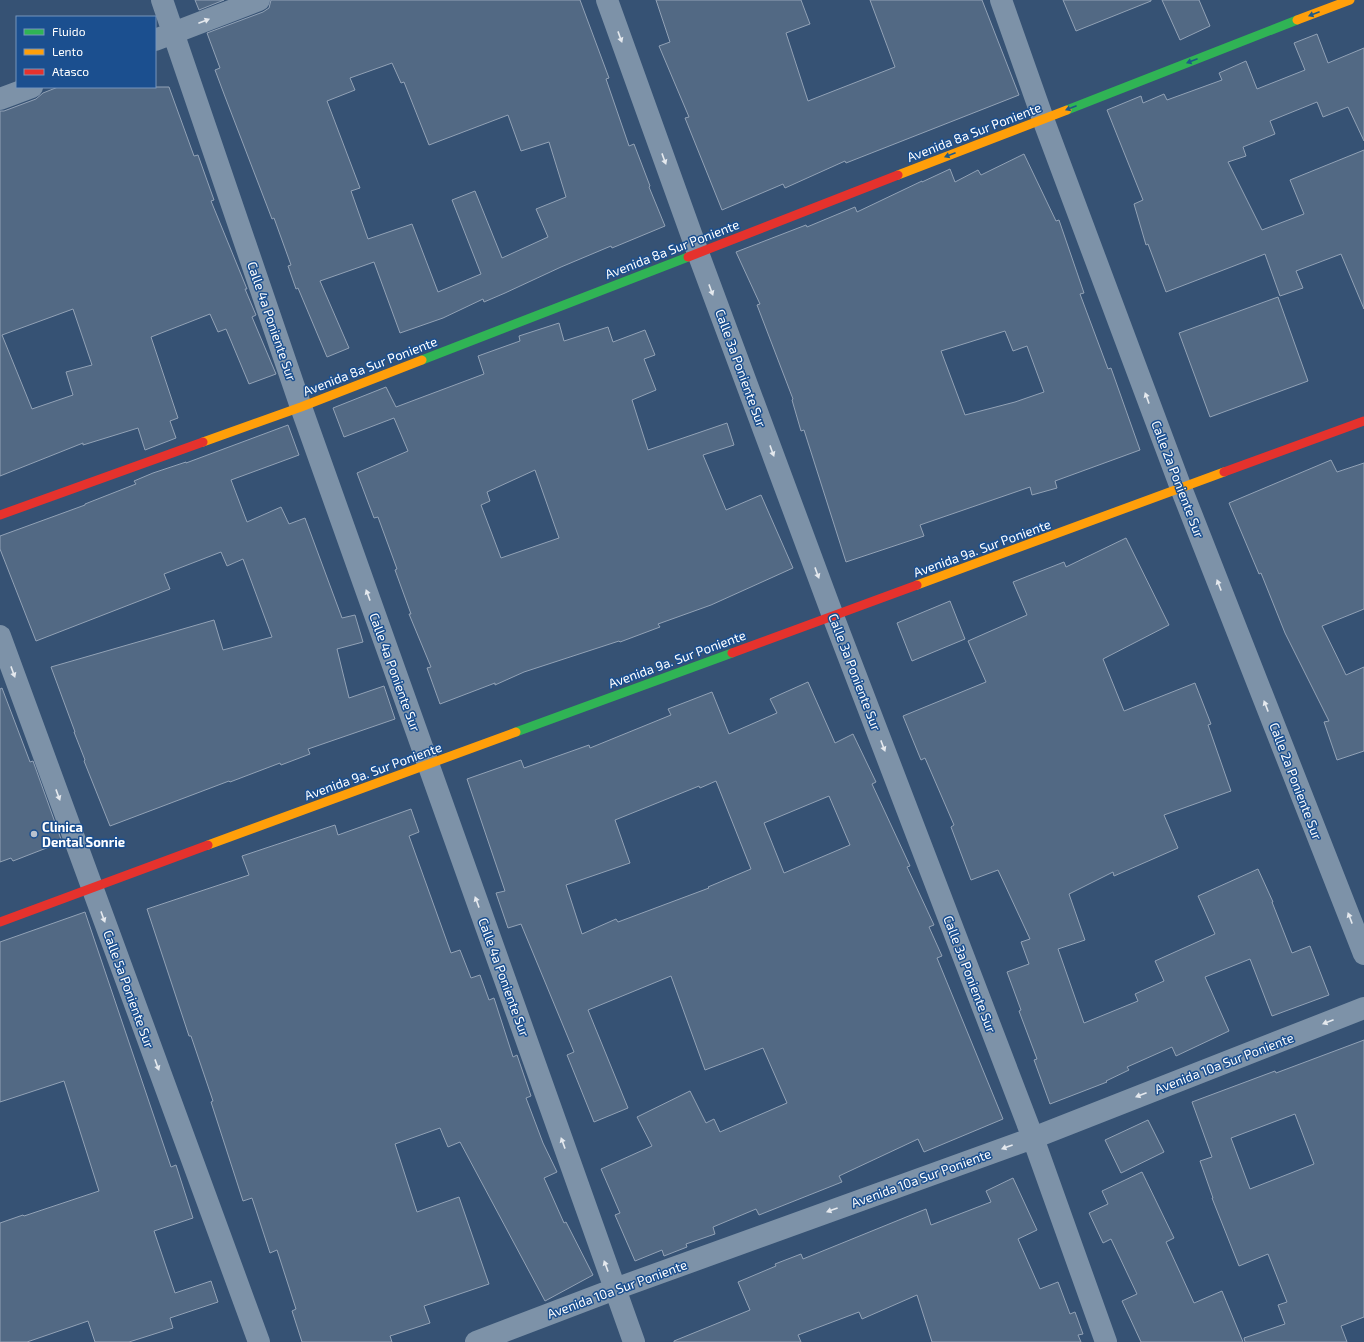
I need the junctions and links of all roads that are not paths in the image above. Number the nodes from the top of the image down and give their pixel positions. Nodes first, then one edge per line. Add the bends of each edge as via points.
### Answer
1 (162, 0) edge
2 (259, 0) edge
3 (607, 0) edge
4 (1001, 0) edge
5 (1350, 0) edge
6 (165, 36) edge
7 (29, 88) edge
8 (0, 99) edge
9 (1043, 119) junction
10 (698, 253) junction
11 (301, 407) junction
12 (1364, 421) edge
13 (1181, 488) junction
14 (0, 515) edge
15 (833, 616) junction
16 (0, 636) edge
17 (429, 765) junction
18 (93, 888) junction
19 (0, 922) edge
20 (1364, 954) edge
21 (1364, 1008) edge
22 (1033, 1138) junction
23 (615, 1289) junction
24 (258, 1342) edge
25 (476, 1342) edge
26 (634, 1342) edge
27 (1106, 1342) edge

1 - 6 street, Calle 4a Poniente Sur
6 -> 2 street
3 -> 10 street, Calle 3a Poniente Sur
4 - 9 street, Calle 2a Poniente Sur
5 -> 9 main road, Avenida 8a Sur Poniente
6 - 11 street, Calle 4a Poniente Sur
7 - 8 street
9 -> 10 main road, Avenida 8a Sur Poniente
13 -> 9 street, Calle 2a Poniente Sur
10 - 11 main road, Avenida 8a Sur Poniente
10 -> 15 street, Calle 3a Poniente Sur
11 - 14 main road, Avenida 8a Sur Poniente
17 -> 11 street, Calle 4a Poniente Sur
12 - 13 main road, Avenida 9a. Sur Poniente
13 - 15 main road, Avenida 9a. Sur Poniente
20 -> 13 street, Calle 2a Poniente Sur
15 - 17 main road, Avenida 9a. Sur Poniente
15 -> 22 street, Calle 3a Poniente Sur
16 -> 18 street, Calle 5a Poniente Sur
17 - 18 main road, Avenida 9a. Sur Poniente
23 -> 17 street, Calle 4a Poniente Sur
18 - 19 main road, Avenida 9a. Sur Poniente
18 -> 24 street, Calle 5a Poniente Sur
21 -> 22 street, Avenida 10a Sur Poniente
22 -> 23 street, Avenida 10a Sur Poniente
22 - 27 street, Calle 3a Poniente Sur
23 - 25 street, Avenida 10a Sur Poniente
23 - 26 street, Calle 4a Poniente Sur

